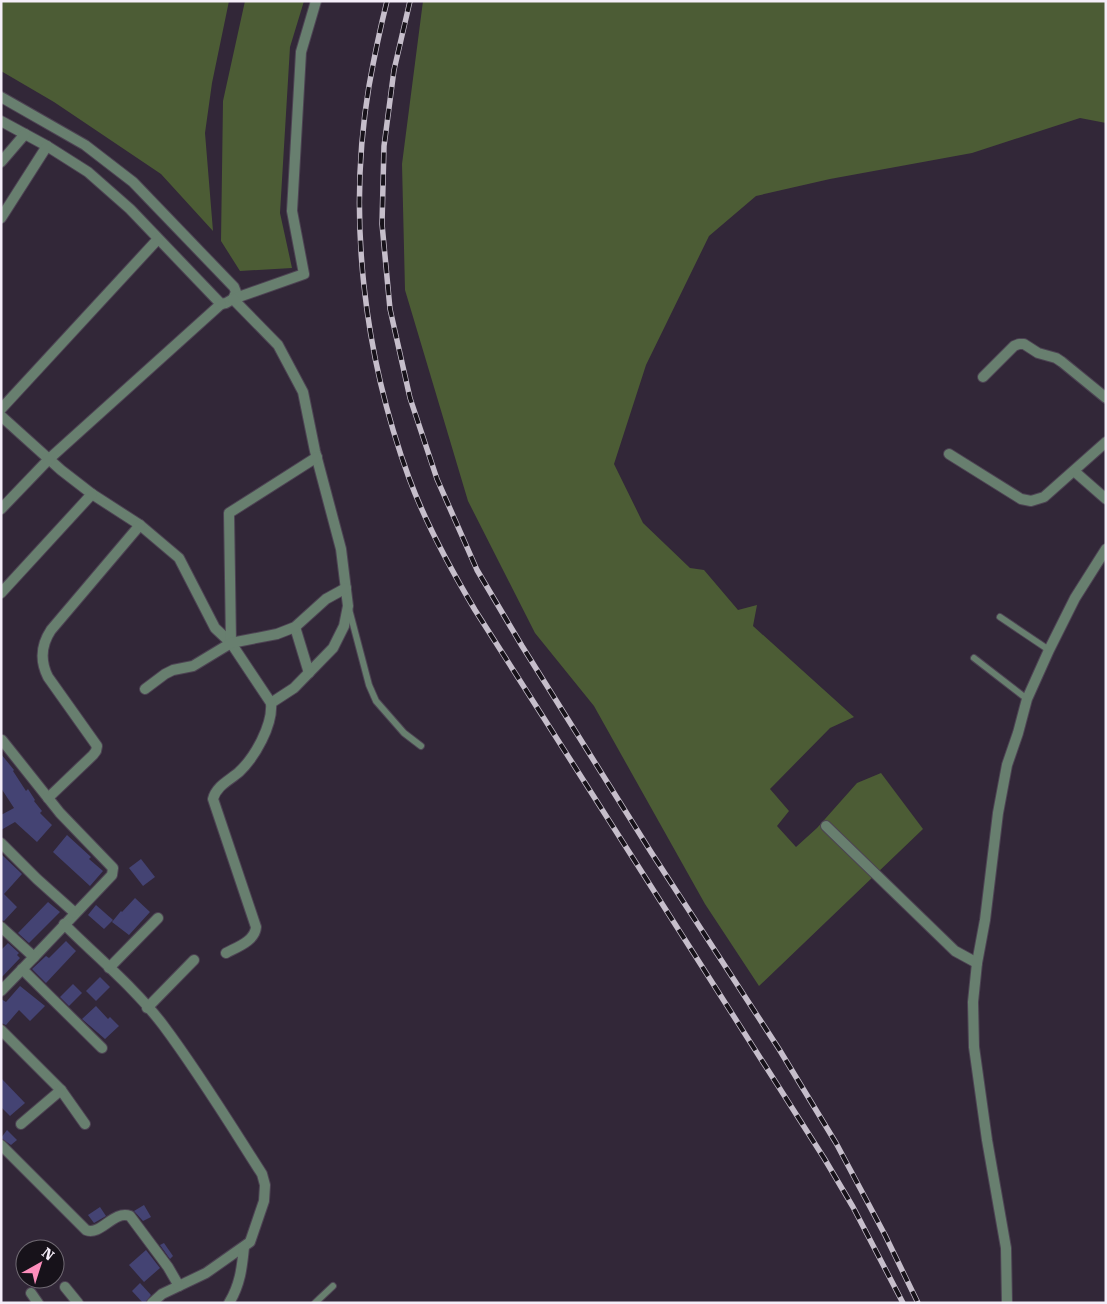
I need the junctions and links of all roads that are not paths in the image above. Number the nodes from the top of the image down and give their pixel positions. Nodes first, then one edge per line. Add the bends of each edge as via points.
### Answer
1 (316, 1) edge
2 (1, 97) edge
3 (1, 121) edge
4 (25, 134) junction
5 (47, 146) junction
6 (1, 162) edge
7 (1, 218) edge
8 (158, 239) junction
9 (233, 299) junction
10 (221, 304) junction
11 (983, 377) dead end
12 (1106, 398) edge
13 (1, 409) edge
14 (1, 416) edge
15 (1106, 442) edge
16 (950, 454) dead end
17 (317, 457) junction
18 (49, 458) junction
19 (1074, 471) junction
20 (92, 494) junction
21 (1106, 499) edge
22 (1, 509) edge
23 (140, 525) junction
24 (1106, 549) edge
25 (346, 588) junction
26 (1, 593) edge
27 (348, 606) junction
28 (1000, 617) dead end
29 (296, 627) junction
30 (231, 643) junction
31 (1049, 650) junction
32 (974, 658) dead end
33 (309, 673) junction
34 (145, 689) dead end
35 (1027, 699) junction
36 (271, 703) junction
37 (2, 740) edge
38 (421, 746) dead end
39 (48, 798) junction
40 (826, 826) dead end
41 (1, 843) edge
42 (75, 913) junction
43 (158, 918) dead end
44 (64, 924) junction
45 (1, 926) edge
46 (226, 953) dead end
47 (34, 957) junction
48 (194, 960) dead end
49 (977, 963) junction
50 (109, 968) junction
51 (22, 969) junction
52 (1, 991) edge
53 (147, 1008) junction
54 (1, 1030) edge
55 (102, 1048) dead end
56 (61, 1090) junction
57 (21, 1124) dead end
58 (85, 1124) dead end
59 (1, 1145) edge
60 (244, 1247) junction
61 (179, 1286) junction
62 (333, 1286) dead end
63 (65, 1287) dead end
64 (31, 1293) dead end
65 (38, 1303) edge
66 (78, 1303) edge
67 (152, 1303) edge
68 (229, 1303) edge
69 (314, 1303) edge
70 (1006, 1303) edge

1 - 9 street via 301,52 292,211 304,274
2 - 9 street via 85,145 134,182 234,287
3 - 4 street
4 - 5 street
4 - 6 street
5 - 7 street
5 - 8 street via 88,172
8 - 10 street
8 - 13 street
9 - 10 street
9 - 17 street via 278,345 303,392
10 - 18 street
11 - 12 street via 1014,346 1024,344 1038,353 1056,358
14 - 18 street
15 - 19 street
16 - 19 street via 1021,499 1031,501 1044,496
17 - 25 street via 340,549
17 - 30 street via 229,513
18 - 20 street
18 - 22 street
19 - 21 street
20 - 23 street
20 - 26 street
23 - 30 street via 179,558 215,628
23 - 39 street via 51,630 44,645 42,655 48,677 97,746 93,756
24 - 31 street via 1075,598
25 - 27 street
25 - 29 street via 326,598
27 - 33 street via 344,626 333,648
27 - 38 lane via 376,702 404,733
28 - 31 lane
29 - 30 street via 270,636
29 - 33 street
30 - 34 street via 192,666 165,674
30 - 36 street
31 - 35 street
32 - 35 lane
33 - 36 street
35 - 49 street via 1007,765 998,812
36 - 46 street via 272,710 256,754 217,790 213,798 256,927 252,937
37 - 39 street
39 - 42 street via 113,868 112,875
40 - 49 street via 955,951
41 - 42 street
42 - 44 street
43 - 50 street
44 - 47 street
44 - 50 street
45 - 47 street
47 - 51 street
48 - 53 street
49 - 70 street via 973,1002 974,1047 1006,1248
50 - 53 street
51 - 52 street
51 - 55 street
53 - 60 street via 211,1094 262,1174 264,1201 252,1238
54 - 56 street
56 - 57 street
56 - 58 street
59 - 61 street via 86,1230 93,1231 119,1216 130,1216
60 - 61 street via 206,1274
60 - 68 street via 241,1275
61 - 67 street
62 - 69 lane
63 - 66 street
64 - 65 street

